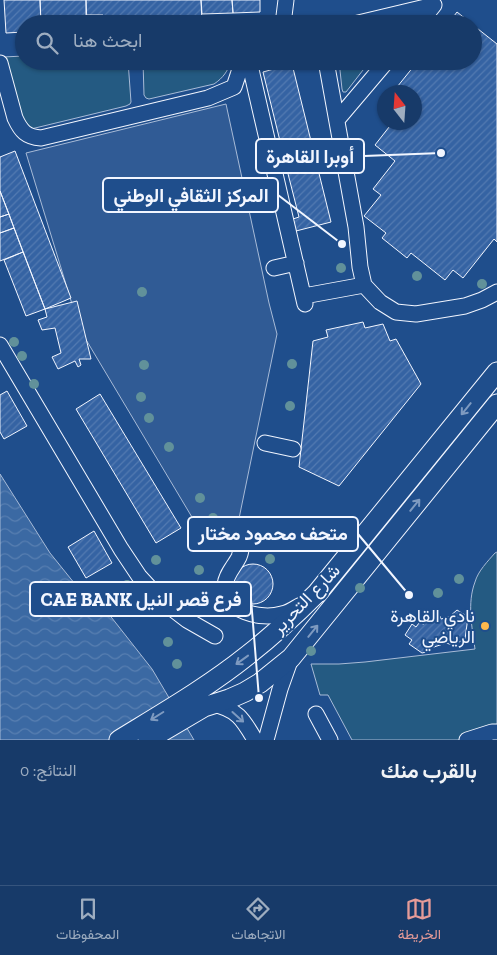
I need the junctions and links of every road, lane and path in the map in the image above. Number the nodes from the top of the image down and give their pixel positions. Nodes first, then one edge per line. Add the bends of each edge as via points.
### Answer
1 (286, 0) edge
2 (284, 15) edge
3 (392, 15) edge
4 (426, 15) edge
5 (0, 64) edge
6 (241, 70) edge
7 (250, 70) edge
8 (328, 70) edge
9 (379, 70) edge
10 (337, 120) junction
11 (296, 263) junction
12 (274, 268) dead end
13 (364, 285) junction
14 (497, 292) edge
15 (0, 345) edge
16 (497, 372) edge
17 (497, 404) edge
18 (264, 443) dead end
19 (293, 449) dead end
20 (241, 534) dead end
21 (317, 593) junction
22 (215, 636) dead end
23 (291, 658) junction
24 (203, 701) junction
25 (316, 714) dead end
26 (497, 732) edge
27 (119, 740) edge
28 (148, 740) edge
29 (255, 740) edge
30 (266, 740) edge
31 (330, 740) edge
32 (467, 740) edge

1 - 2 street
3 - 4 street via 434,5
5 - 6 street via 19,126 32,138 208,98 234,87
7 - 11 street
8 - 10 street
9 - 10 street
10 - 13 street
11 - 12 street
11 - 13 street via 304,300
13 - 14 street via 380,302 396,312 416,314 465,306
15 - 22 street via 139,576 180,615
16 -> 21 main road, شارع التحرير
23 -> 17 main road, شارع التحرير
18 - 19 street
20 - 21 street via 239,556 225,583 230,602 246,612 264,617 283,614
21 -> 24 main road, شارع التحرير via 280,629 222,675
23 - 24 main road, شارع التحرير via 245,692 229,699
23 - 30 street
24 -> 27 main road
24 - 28 main road
24 -> 29 street via 235,713
25 - 31 street
26 - 32 street

